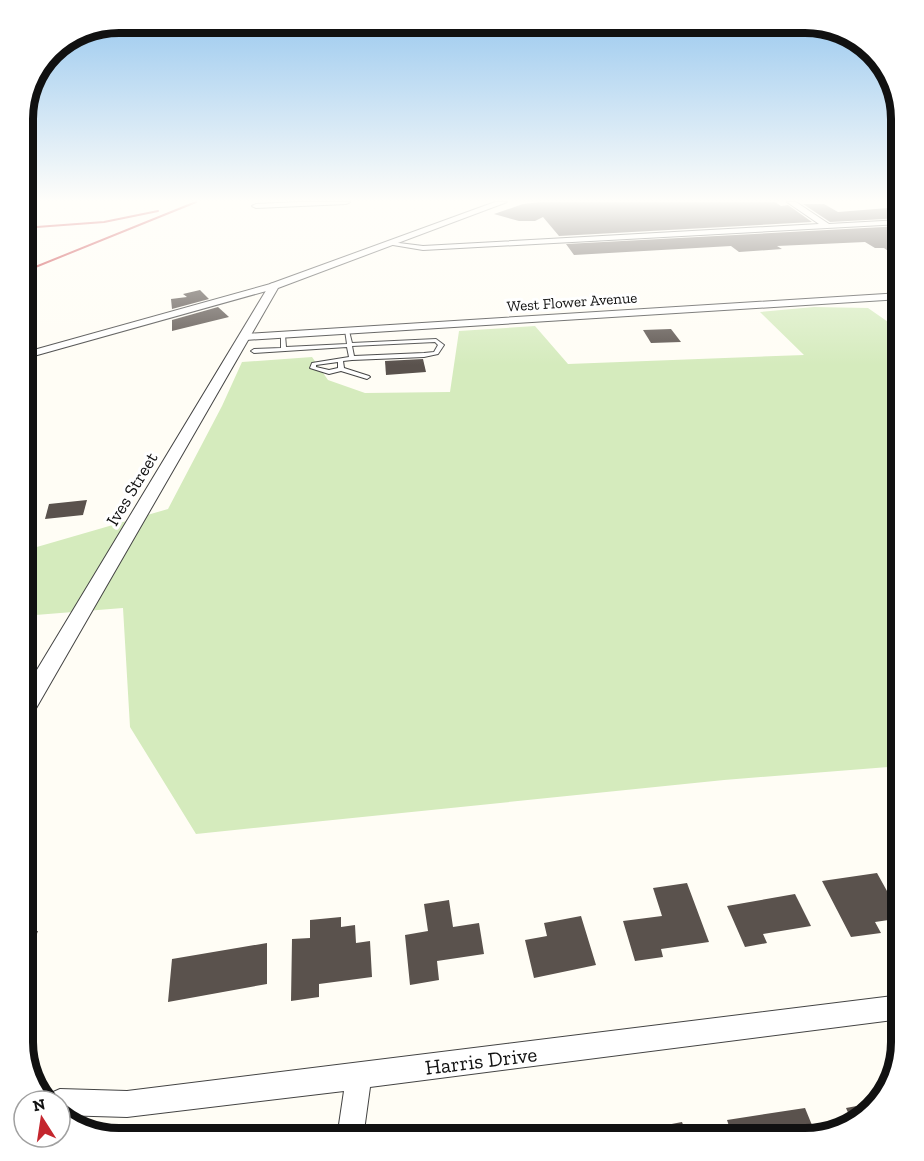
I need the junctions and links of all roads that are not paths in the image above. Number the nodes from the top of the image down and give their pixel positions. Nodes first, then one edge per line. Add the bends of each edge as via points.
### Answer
1 (357, 256) edge
2 (274, 286) junction
3 (891, 297) edge
4 (347, 331) junction
5 (283, 335) junction
6 (244, 337) junction
7 (349, 345) junction
8 (284, 349) junction
9 (254, 351) dead end
10 (33, 353) edge
11 (352, 358) junction
12 (340, 361) junction
13 (341, 369) junction
14 (367, 377) dead end
15 (33, 694) edge
16 (891, 1007) edge
17 (359, 1076) junction
18 (72, 1102) edge
19 (351, 1128) edge

1 - 2 street
2 - 6 street, Ives Street
2 - 10 street
3 - 4 street, West Flower Avenue
4 - 5 street, West Flower Avenue
4 - 7 lane
5 - 6 street, West Flower Avenue
5 - 8 lane
6 - 15 street, Ives Street
7 - 8 lane
7 - 11 lane
7 - 11 lane via 436,340 441,345 436,353 424,355
8 - 9 lane
11 - 12 lane
12 - 13 lane
12 - 13 lane via 320,361 313,368 329,372
13 - 14 lane
16 - 17 street, Harris Drive
17 - 18 street, Harris Drive via 127,1104
17 - 19 street

